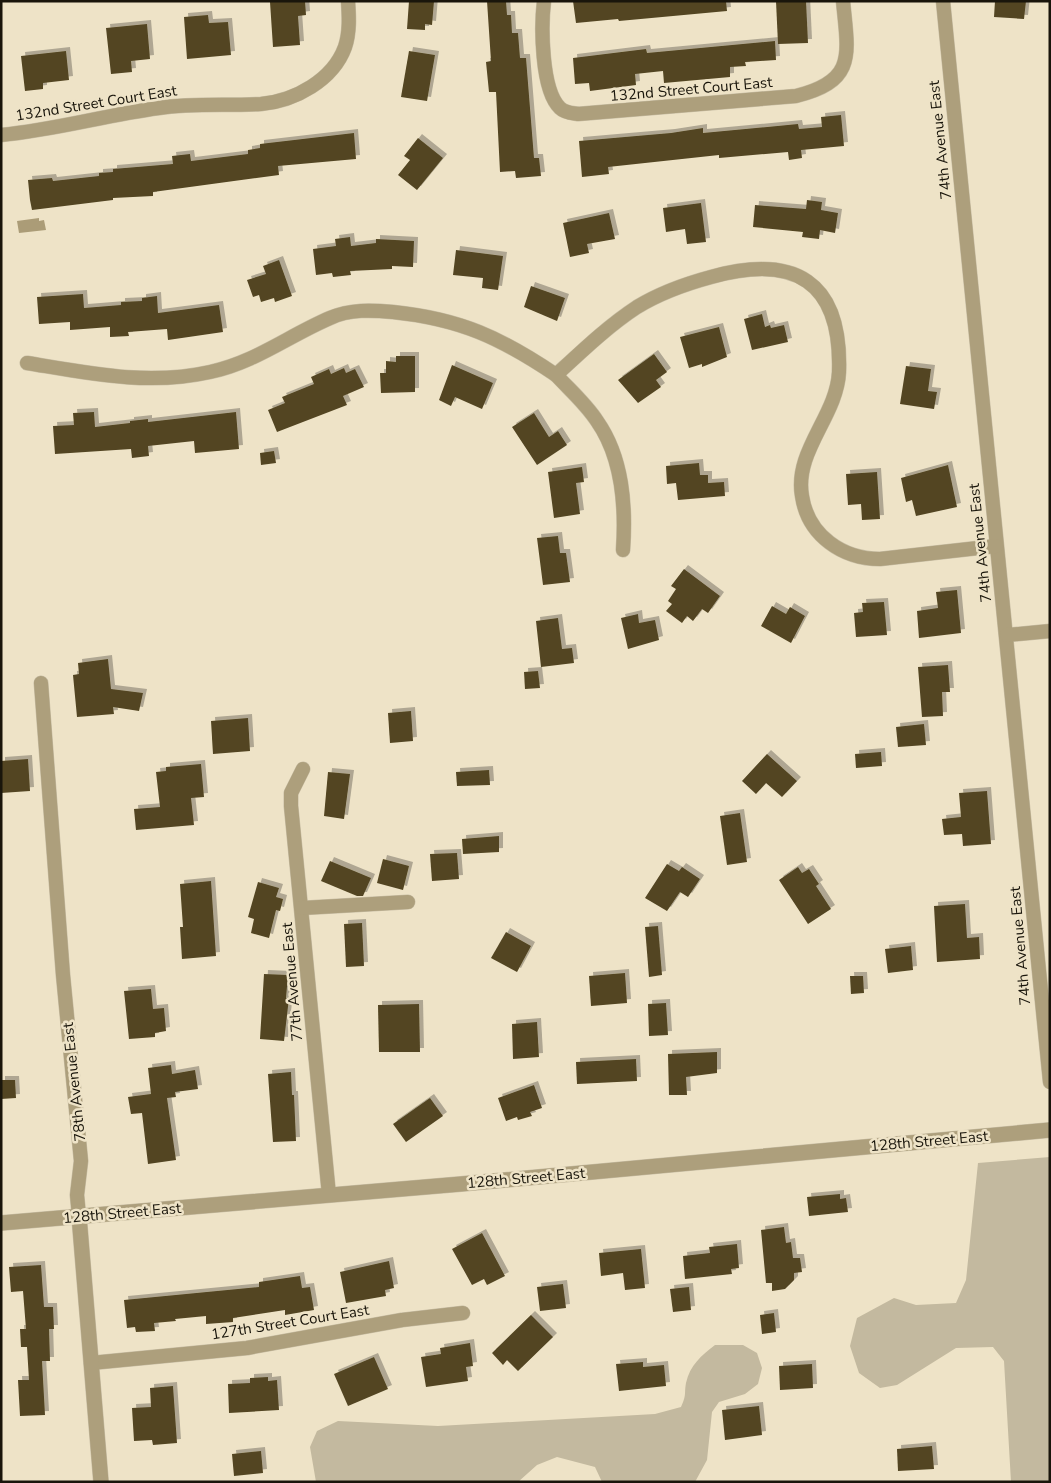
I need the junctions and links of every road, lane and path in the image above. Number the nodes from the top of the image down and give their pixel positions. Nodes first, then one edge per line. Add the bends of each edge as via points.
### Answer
1 (348, 1) edge
2 (544, 1) edge
3 (844, 1) edge
4 (943, 1) edge
5 (1, 135) edge
6 (27, 363) dead end
7 (556, 375) junction
8 (996, 546) junction
9 (623, 550) dead end
10 (1050, 631) edge
11 (1007, 636) junction
12 (41, 683) dead end
13 (303, 769) dead end
14 (408, 902) dead end
15 (302, 908) junction
16 (1050, 1082) edge
17 (1050, 1130) edge
18 (329, 1195) junction
19 (79, 1216) junction
20 (1, 1223) edge
21 (463, 1314) dead end
22 (92, 1362) junction
23 (101, 1482) edge

1 - 5 street, 132nd Street Court East via 349,23 343,52 332,69 312,86 286,99 262,104 209,103 164,107 115,114 48,130
2 - 3 street, 132nd Street Court East via 541,21 547,81 559,108 578,114 786,97 817,91 839,75 846,60
4 - 8 street, 74th Avenue East
6 - 7 street via 119,378 156,380 183,377 258,357 315,325 347,312 380,311 447,320 466,326 515,348
7 - 8 street via 625,316 664,293 692,282 754,268 783,270 809,281 828,304 838,340 837,389 802,470 805,508 816,528 832,545 863,559
7 - 9 street via 586,407 607,438 619,472 625,522
8 - 11 street, 74th Avenue East
10 - 11 street
11 - 16 street, 74th Avenue East
12 - 19 street, 78th Avenue East via 81,1161 77,1195
13 - 15 street, 77th Avenue East via 291,793
14 - 15 street
15 - 18 street, 77th Avenue East
17 - 18 street, 128th Street East
18 - 19 street, 128th Street East
19 - 20 street, 128th Street East
19 - 22 street, 78th Avenue East
21 - 22 street, 127th Street Court East via 402,1320 247,1348
22 - 23 street, 78th Avenue East

